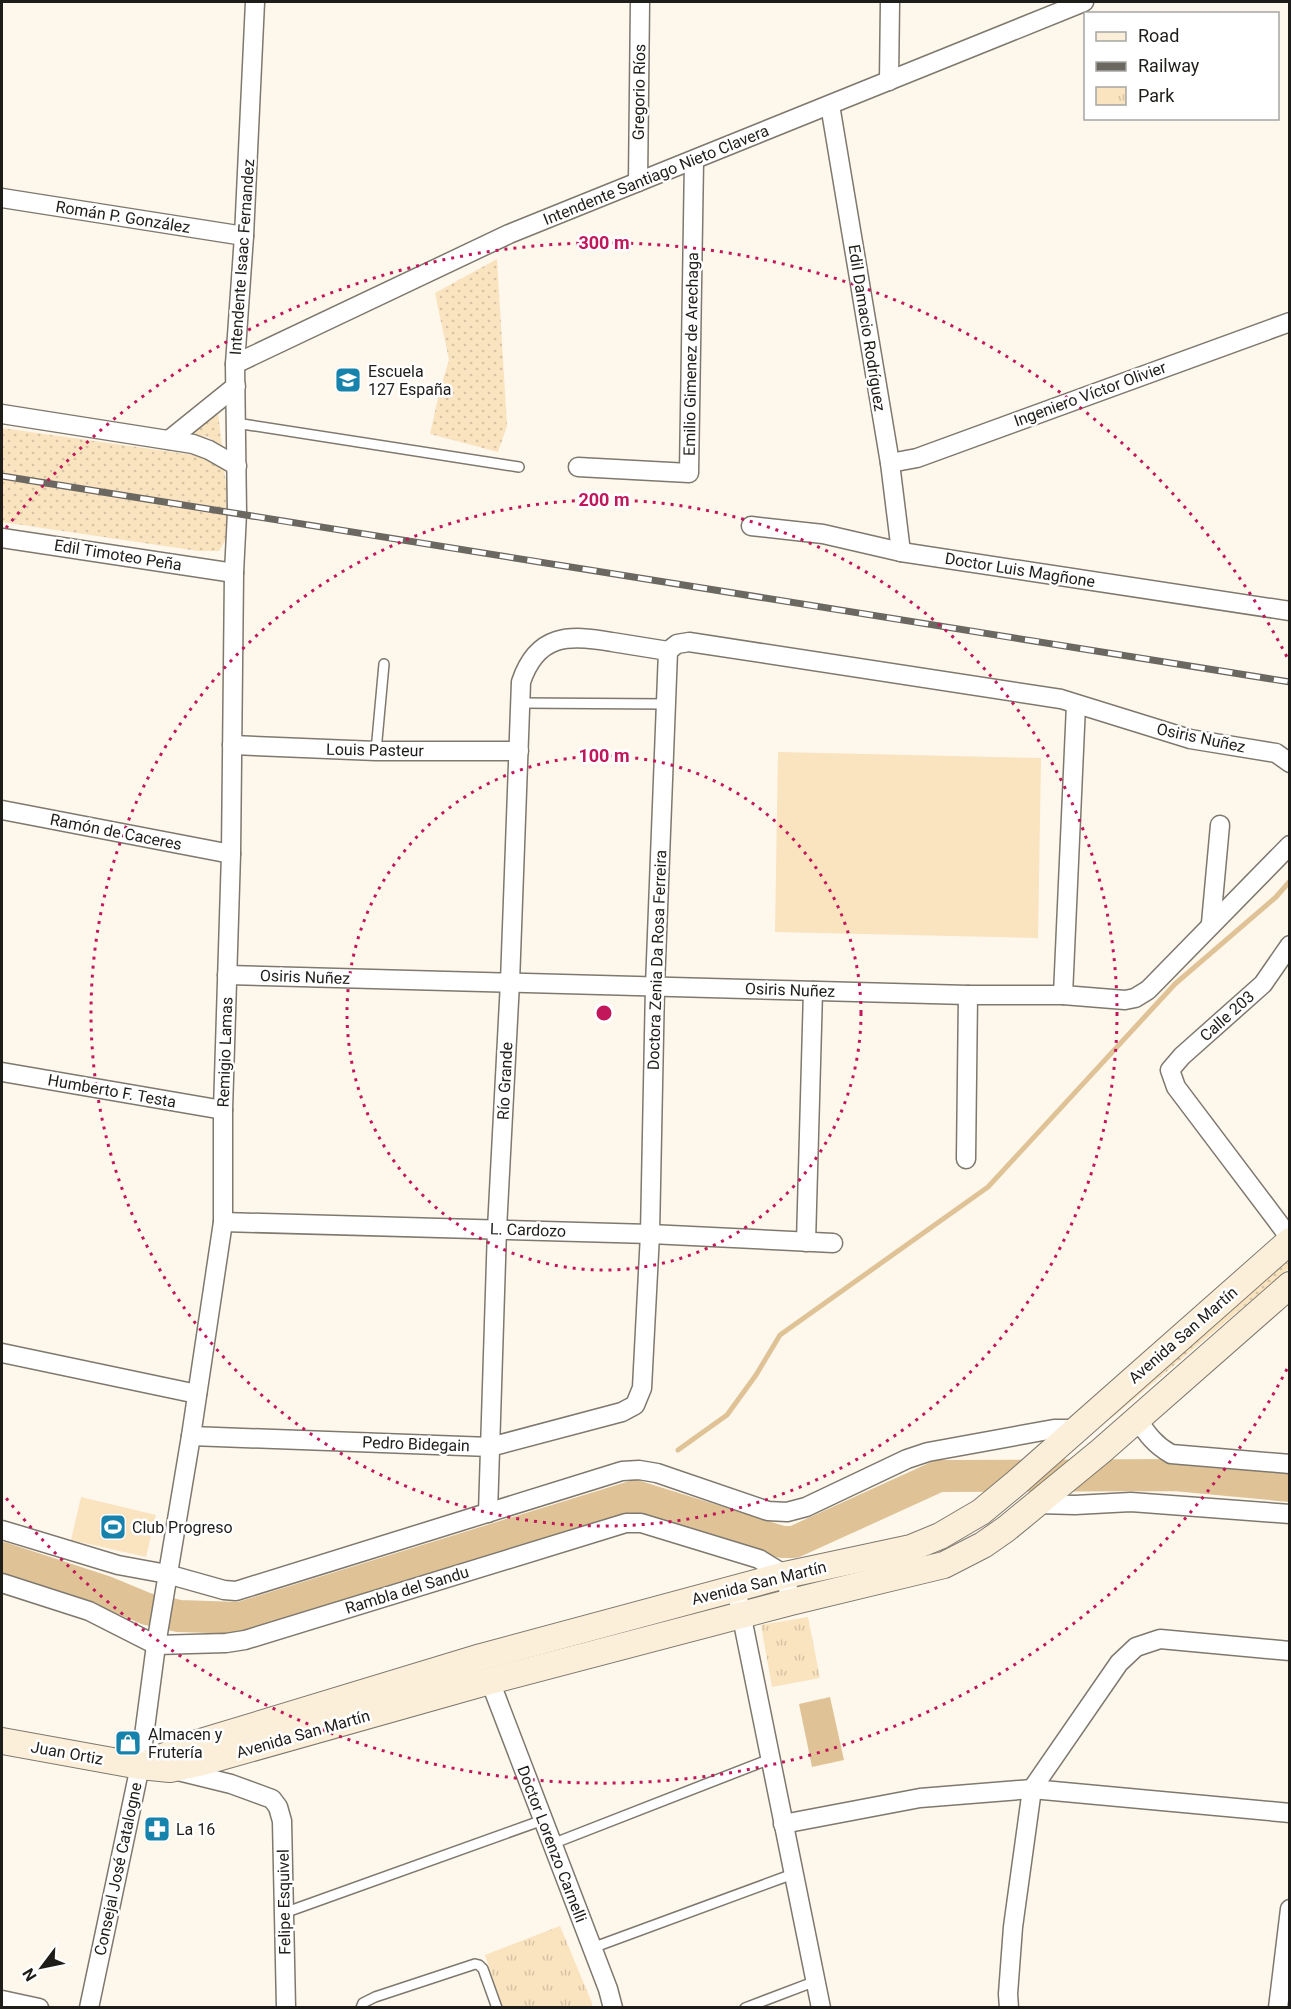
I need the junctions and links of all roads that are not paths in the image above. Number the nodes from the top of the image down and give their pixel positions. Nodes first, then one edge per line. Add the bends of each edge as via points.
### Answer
1 (255, 2) edge
2 (640, 2) edge
3 (890, 2) edge
4 (1084, 2) edge
5 (888, 81) junction
6 (830, 105) junction
7 (694, 160) junction
8 (638, 182) junction
9 (2, 198) edge
10 (244, 236) junction
11 (1290, 322) edge
12 (235, 364) junction
13 (236, 386) junction
14 (2, 414) edge
15 (236, 423) junction
16 (169, 440) junction
17 (890, 463) junction
18 (237, 466) junction
19 (519, 467) dead end
20 (578, 467) dead end
21 (237, 513) joint
22 (751, 526) dead end
23 (2, 538) edge
24 (901, 552) junction
25 (234, 573) junction
26 (1290, 611) edge
27 (668, 651) junction
28 (384, 664) dead end
29 (520, 703) junction
30 (667, 704) junction
31 (1076, 705) junction
32 (232, 745) junction
33 (376, 751) junction
34 (519, 751) junction
35 (1290, 763) edge
36 (2, 810) edge
37 (1220, 825) dead end
38 (1290, 845) edge
39 (231, 854) junction
40 (1211, 923) junction
41 (1290, 945) edge
42 (227, 975) junction
43 (510, 982) junction
44 (655, 986) junction
45 (813, 991) junction
46 (968, 995) junction
47 (1062, 995) junction
48 (2, 1072) edge
49 (223, 1110) junction
50 (966, 1160) dead end
51 (223, 1222) junction
52 (497, 1229) junction
53 (650, 1234) junction
54 (1290, 1239) edge
55 (806, 1242) junction
56 (833, 1243) dead end
57 (1290, 1285) edge
58 (2, 1353) edge
59 (197, 1394) junction
60 (635, 1405) joint
61 (1137, 1419) junction
62 (1072, 1433) junction
63 (191, 1436) junction
64 (490, 1446) junction
65 (1290, 1464) edge
66 (1046, 1496) junction
67 (488, 1512) junction
68 (1290, 1514) edge
69 (2, 1530) edge
70 (785, 1575) junction
71 (166, 1580) junction
72 (2, 1583) edge
73 (736, 1588) junction
74 (791, 1602) junction
75 (742, 1615) junction
76 (157, 1640) junction
77 (1290, 1651) edge
78 (490, 1681) junction
79 (2, 1741) edge
80 (770, 1759) junction
81 (140, 1766) junction
82 (170, 1769) junction
83 (1032, 1789) junction
84 (272, 1799) joint
85 (1290, 1813) edge
86 (543, 1820) junction
87 (783, 1824) junction
88 (552, 1844) junction
89 (793, 1874) junction
90 (1290, 1909) edge
91 (284, 1912) junction
92 (592, 1948) junction
93 (816, 1981) junction
94 (2, 2000) edge
95 (39, 2007) edge
96 (89, 2007) edge
97 (285, 2007) edge
98 (361, 2007) edge
99 (497, 2007) edge
100 (613, 2007) edge
101 (745, 2007) edge
102 (821, 2007) edge
103 (1009, 2007) edge
104 (1278, 2007) edge

1 - 10 street, Intendente Isaac Fernandez
2 - 8 street, Gregorio Ríos
3 - 5 street
4 - 5 street, Intendente Santiago Nieto Clavera
5 - 6 street, Intendente Santiago Nieto Clavera
6 - 7 street, Intendente Santiago Nieto Clavera
6 - 17 street, Edil Damacio Rodríguez
7 - 8 street, Intendente Santiago Nieto Clavera
7 - 20 street, Emilio Gimenez de Arechaga via 689,473
8 - 12 street, Intendente Santiago Nieto Clavera via 510,234
9 - 10 street, Román P. González
10 - 12 street, Intendente Isaac Fernandez
11 - 17 street, Ingeniero Víctor Olivier via 917,458
12 - 13 street, Intendente Isaac Fernandez
13 - 15 street, Intendente Isaac Fernandez
13 - 16 street
14 - 16 street
15 - 18 street, Intendente Isaac Fernandez
15 - 19 lane
16 - 18 street via 210,450
17 - 24 street, Edil Damacio Rodríguez
18 - 21 street, Intendente Isaac Fernandez
21 - 25 street, Remigio Lamas
22 - 24 street, Doctor Luis Magñone via 823,534
23 - 25 street, Edil Timoteo Peña
24 - 26 street, Doctor Luis Magñone
25 - 32 street, Remigio Lamas
27 - 29 street, Río Grande via 589,638 569,637 553,642 526,666
27 - 30 street, Doctora Zenia Da Rosa Ferreira
27 - 31 street, Osiris Nuñez via 689,642 1061,699
28 - 33 lane
29 - 30 lane
29 - 34 street, Río Grande
30 - 44 street, Doctora Zenia Da Rosa Ferreira
31 - 35 street, Osiris Nuñez via 1190,739 1276,753
31 - 47 street
32 - 33 street, Louis Pasteur
32 - 39 street, Remigio Lamas
33 - 34 street, Louis Pasteur
34 - 43 street, Río Grande
36 - 39 street, Ramón de Caceres
37 - 40 street
38 - 40 street, Osiris Nuñez
39 - 42 street, Remigio Lamas
40 - 47 street, Osiris Nuñez via 1148,990 1135,998
41 - 54 street, Calle 203 via 1263,984 1170,1070 1176,1087
42 - 43 street, Osiris Nuñez
42 - 49 street, Remigio Lamas
43 - 44 street, Osiris Nuñez
43 - 52 street, Río Grande
44 - 45 street, Osiris Nuñez
44 - 53 street, Doctora Zenia Da Rosa Ferreira
45 - 46 street, Osiris Nuñez
45 - 55 street
46 - 47 street, Osiris Nuñez
46 - 50 street
48 - 49 street, Humberto F. Testa
49 - 51 street, Remigio Lamas
51 - 52 street, L. Cardozo
51 - 59 street, Remigio Lamas
52 - 53 street, L. Cardozo
52 - 64 street, Río Grande
53 - 55 street, L. Cardozo
53 - 60 street, Doctora Zenia Da Rosa Ferreira via 642,1388
54 - 62 street, Avenida San Martín
55 - 56 street, L. Cardozo
57 - 61 street, Avenida San Martín
58 - 59 street
59 - 63 street, Remigio Lamas
60 - 64 street, Pedro Bidegain via 622,1412
61 - 65 street via 1149,1438 1170,1454
61 - 66 street, Avenida San Martín
62 - 67 street via 1054,1429 928,1452 788,1512 768,1511 639,1470 622,1471
62 - 70 street, Avenida San Martín via 981,1512 940,1536 911,1548
63 - 64 street, Pedro Bidegain
63 - 71 street, Remigio Lamas
64 - 67 street, Río Grande
66 - 68 street via 1075,1505 1131,1502
66 - 74 street, Avenida San Martín via 982,1545 944,1565
67 - 71 street via 236,1591
69 - 71 street
70 - 73 street, Avenida San Martín
70 - 74 street
70 - 76 street, Rambla del Sandu via 759,1559 641,1523 626,1523 245,1640
71 - 76 street, Consejal José Catalogne
72 - 76 street, Rambla del Sandu via 89,1611
73 - 75 street
73 - 81 street, Avenida San Martín via 482,1657 191,1745
74 - 75 street, Avenida San Martín
75 - 78 street, Avenida San Martín
75 - 80 street
76 - 81 street, Consejal José Catalogne
77 - 83 street via 1160,1639 1136,1647 1119,1663
78 - 82 street, Avenida San Martín
78 - 86 street, Doctor Lorenzo Carnelli
79 - 81 street, Juan Ortiz
80 - 87 street
80 - 88 lane
81 - 82 street, Juan Ortiz
81 - 96 street, Consejal José Catalogne
82 - 84 street, Juan Ortiz
83 - 85 street
83 - 87 street via 920,1798
83 - 103 street via 1013,1927
84 - 91 street, Felipe Esquivel via 282,1821
86 - 88 street, Doctor Lorenzo Carnelli
86 - 91 lane
87 - 89 street
88 - 92 street, Doctor Lorenzo Carnelli
89 - 92 lane
89 - 93 street
90 - 104 street
91 - 97 street, Felipe Esquivel
92 - 100 street, Doctor Lorenzo Carnelli
93 - 101 lane
93 - 102 street
94 - 95 street
98 - 99 lane via 375,1997 475,1964 483,1969

